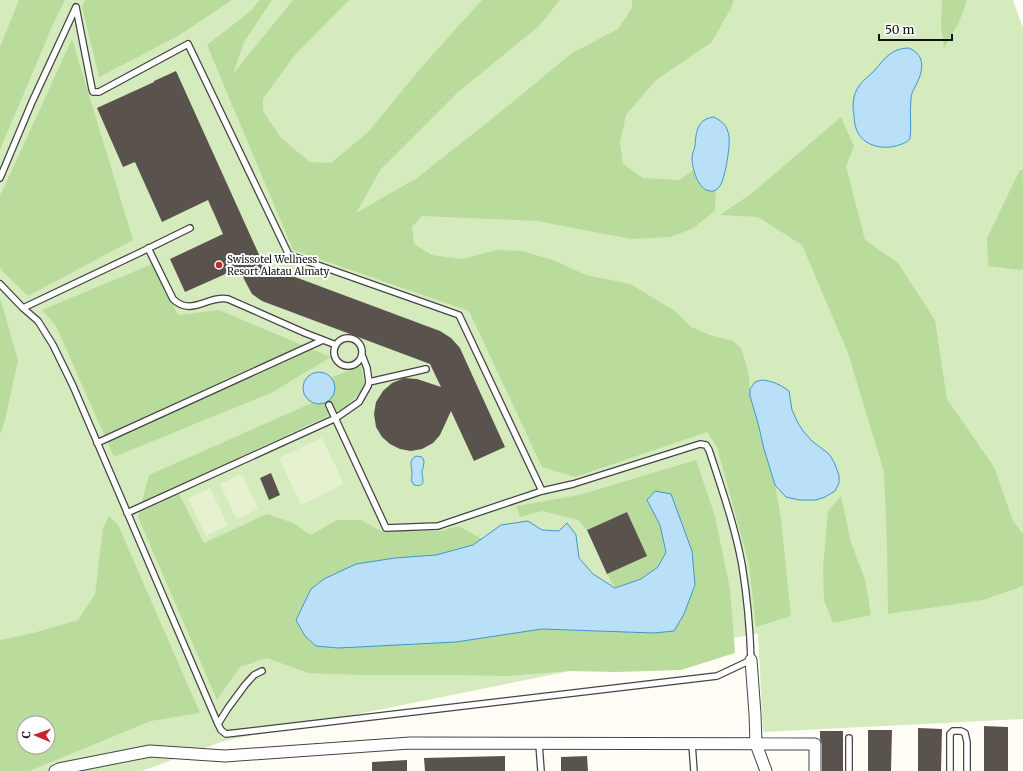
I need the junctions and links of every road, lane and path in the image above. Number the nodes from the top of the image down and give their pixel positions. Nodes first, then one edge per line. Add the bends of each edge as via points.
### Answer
1 (79, 0) edge
2 (76, 7) junction
3 (0, 178) edge
4 (190, 228) dead end
5 (148, 248) junction
6 (0, 284) edge
7 (23, 308) junction
8 (323, 340) junction
9 (336, 346) junction
10 (362, 355) junction
11 (426, 369) dead end
12 (369, 382) junction
13 (329, 405) dead end
14 (336, 418) junction
15 (97, 443) junction
16 (542, 491) junction
17 (127, 513) junction
18 (750, 660) junction
19 (262, 671) dead end
20 (218, 724) junction
21 (849, 738) dead end
22 (539, 744) junction
23 (692, 744) junction
24 (756, 744) junction
25 (55, 771) edge
26 (541, 771) edge
27 (694, 771) edge
28 (766, 771) edge
29 (815, 771) edge
30 (849, 771) edge
31 (950, 771) edge
32 (967, 771) edge

1 - 2 lane
2 - 3 lane
2 - 16 lane via 93,92 99,92 188,44 290,255 459,315
4 - 5 lane
5 - 7 lane
5 - 8 lane via 173,299 179,305 195,306 228,299
6 - 7 lane
7 - 15 lane via 38,321 53,345
8 - 9 lane
8 - 15 lane
9 - 10 lane via 338,342 346,339 355,340
9 - 10 lane via 335,358 345,366 354,365
10 - 12 lane
11 - 12 lane
12 - 14 lane via 359,402
13 - 14 lane
14 - 16 lane via 386,528 438,526
14 - 17 lane
15 - 17 lane
16 - 18 lane via 573,484 700,444 706,445 724,496 742,564
17 - 20 lane
18 - 20 lane via 717,676 226,734
18 - 24 street
19 - 20 lane via 245,685
21 - 30 lane
22 - 23 street
22 - 25 street via 410,743 225,756 150,751
22 - 26 lane
23 - 24 street
23 - 27 lane
24 - 28 street
24 - 29 street via 815,744
31 - 32 lane via 950,734 953,731 961,731 965,733

